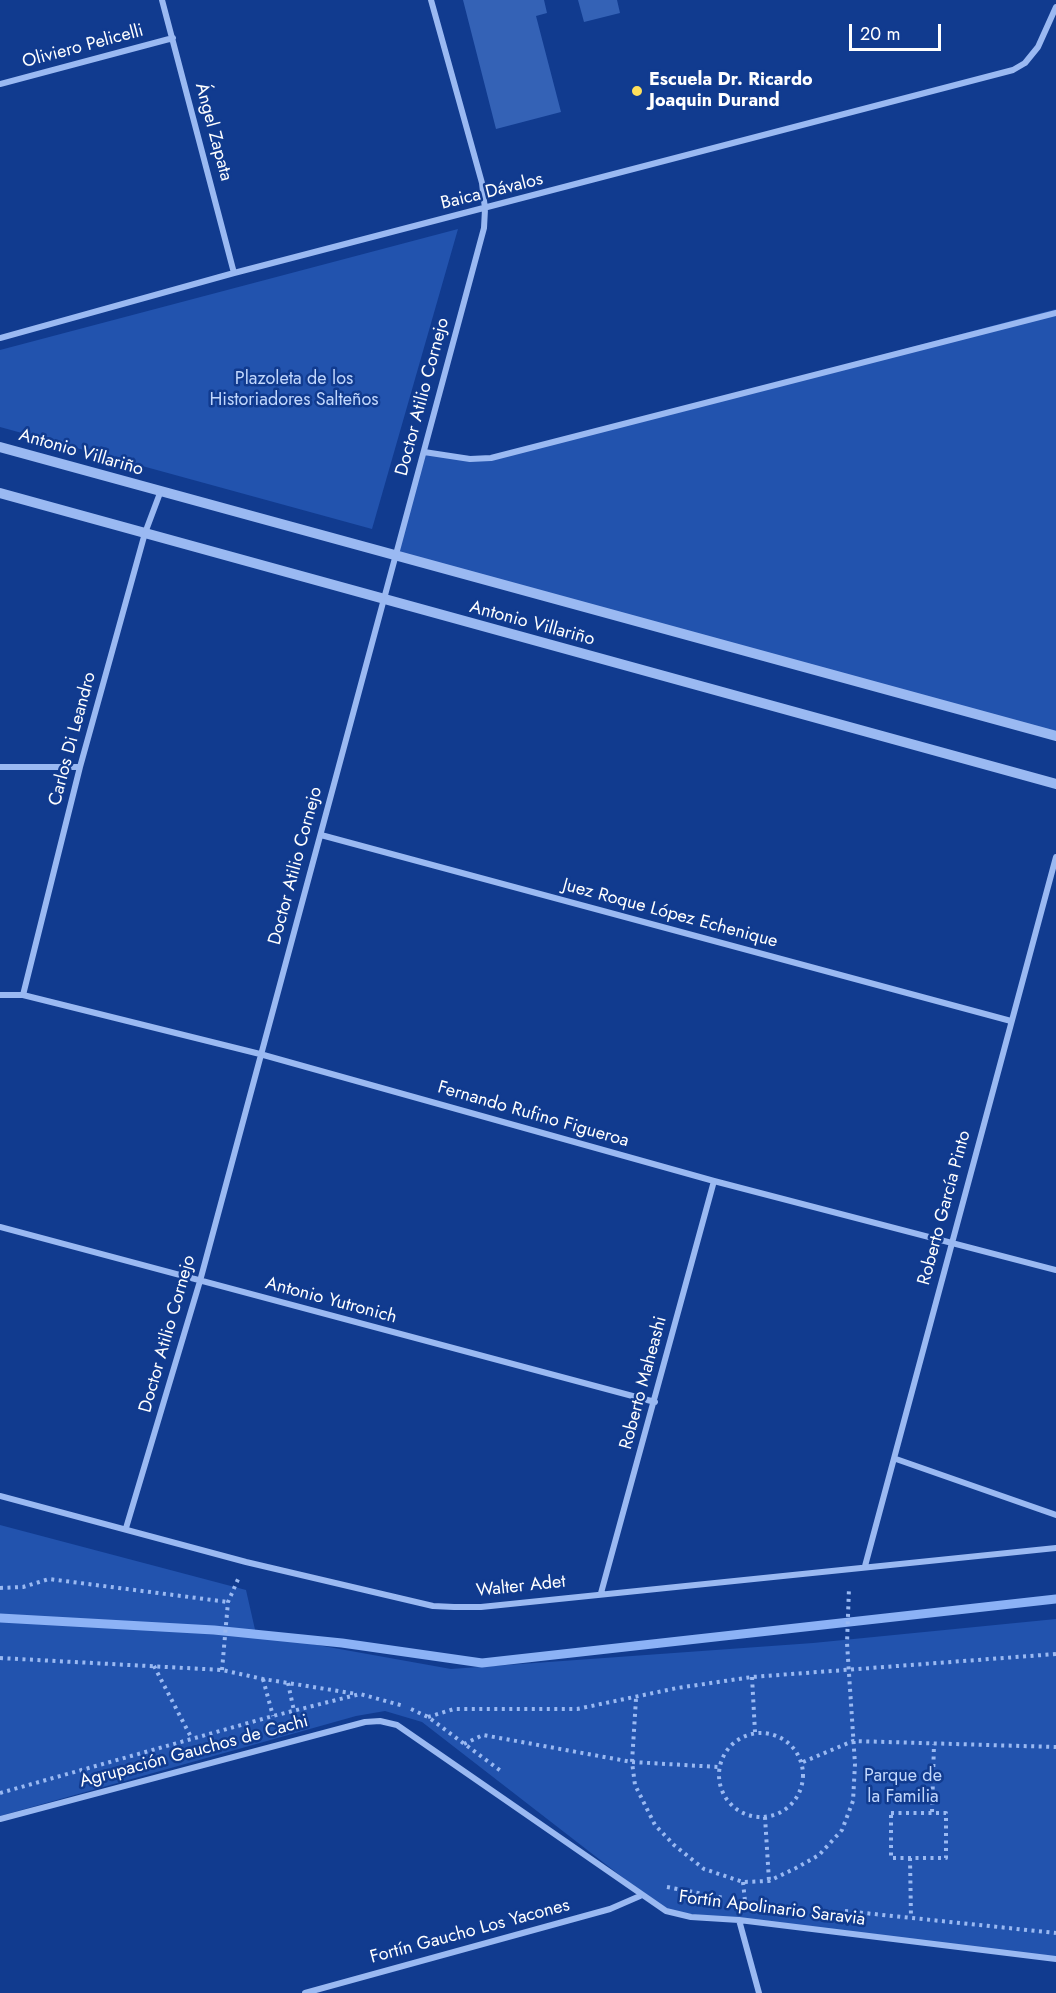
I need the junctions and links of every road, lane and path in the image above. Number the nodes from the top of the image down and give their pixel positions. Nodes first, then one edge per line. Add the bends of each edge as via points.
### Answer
1 (162, 0) edge
2 (431, 0) edge
3 (1056, 7) edge
4 (173, 38) junction
5 (0, 84) edge
6 (486, 209) junction
7 (234, 273) junction
8 (1056, 313) edge
9 (0, 338) edge
10 (0, 447) edge
11 (424, 452) junction
12 (0, 493) edge
13 (160, 493) junction
14 (145, 533) junction
15 (397, 556) junction
16 (383, 600) junction
17 (1056, 736) edge
18 (0, 767) edge
19 (80, 767) junction
20 (1056, 784) edge
21 (321, 835) junction
22 (1056, 857) edge
23 (0, 995) edge
24 (22, 995) junction
25 (1011, 1021) junction
26 (260, 1054) junction
27 (714, 1181) junction
28 (0, 1227) edge
29 (951, 1242) junction
30 (1056, 1270) edge
31 (200, 1281) junction
32 (655, 1402) junction
33 (897, 1459) junction
34 (0, 1496) edge
35 (1056, 1515) edge
36 (126, 1528) junction
37 (1056, 1548) edge
38 (246, 1562) junction
39 (866, 1566) junction
40 (0, 1588) edge
41 (602, 1593) junction
42 (228, 1602) junction
43 (849, 1603) dead end
44 (1056, 1654) edge
45 (0, 1658) edge
46 (154, 1665) junction
47 (848, 1669) junction
48 (222, 1670) junction
49 (752, 1677) junction
50 (263, 1679) junction
51 (288, 1683) junction
52 (360, 1694) junction
53 (636, 1699) junction
54 (294, 1711) junction
55 (273, 1716) junction
56 (428, 1718) junction
57 (396, 1725) joint
58 (755, 1732) junction
59 (192, 1739) junction
60 (854, 1741) junction
61 (464, 1744) junction
62 (934, 1744) junction
63 (1056, 1747) edge
64 (632, 1762) junction
65 (803, 1762) junction
66 (718, 1767) junction
67 (511, 1778) dead end
68 (0, 1793) edge
69 (932, 1812) junction
70 (765, 1817) junction
71 (0, 1819) edge
72 (910, 1858) junction
73 (769, 1881) junction
74 (743, 1882) junction
75 (663, 1886) dead end
76 (640, 1896) junction
77 (745, 1901) junction
78 (756, 1902) dead end
79 (840, 1911) dead end
80 (911, 1918) junction
81 (739, 1920) junction
82 (1056, 1933) edge
83 (1056, 1959) edge
84 (305, 1993) edge
85 (759, 1993) edge

1 - 4 street, Ángel Zapata
2 - 6 street, Doctor Atilio Cornejo
3 - 6 street, Baica Dávalos via 1038,48 1025,63 992,76
4 - 5 street, Oliviero Pelicelli
4 - 7 street, Ángel Zapata
6 - 7 street, Baica Dávalos
6 - 11 street, Doctor Atilio Cornejo
7 - 9 street, Baica Dávalos
8 - 11 street via 491,458
10 - 13 street, Antonio Villariño
11 - 15 street, Doctor Atilio Cornejo
12 - 14 street, Antonio Villariño
13 - 14 street, Carlos Di Leandro
13 - 15 street, Antonio Villariño
14 - 16 street, Antonio Villariño
14 - 19 street, Carlos Di Leandro
15 - 16 street, Doctor Atilio Cornejo
15 - 17 street, Antonio Villariño
16 - 20 street, Antonio Villariño
16 - 21 street, Doctor Atilio Cornejo
18 - 19 street
19 - 24 street, Carlos Di Leandro
21 - 25 street, Juez Roque López Echenique
21 - 26 street, Doctor Atilio Cornejo
22 - 25 street, Roberto García Pinto
23 - 24 street, Fernando Rufino Figueroa
24 - 26 street, Fernando Rufino Figueroa
25 - 29 street, Roberto García Pinto
26 - 27 street, Fernando Rufino Figueroa
26 - 31 street, Doctor Atilio Cornejo
27 - 29 street, Fernando Rufino Figueroa
27 - 32 street, Roberto Maheashi
28 - 31 street, Antonio Yutronich
29 - 30 street, Fernando Rufino Figueroa
29 - 33 street, Roberto García Pinto
31 - 32 street, Antonio Yutronich
31 - 36 street, Doctor Atilio Cornejo
32 - 41 street, Roberto Maheashi
33 - 35 street
33 - 39 street, Roberto García Pinto
34 - 36 street, Walter Adet
36 - 38 street, Walter Adet
37 - 39 street, Walter Adet
38 - 41 street, Walter Adet via 433,1606 480,1607
38 - 42 path
39 - 41 street, Walter Adet
40 - 42 path via 23,1587 49,1579
42 - 48 path
43 - 47 path
44 - 47 path
45 - 46 path
46 - 48 path
46 - 59 path
47 - 49 path
47 - 60 path
48 - 50 path
49 - 53 path via 677,1688
49 - 58 path
50 - 51 path
50 - 55 path
51 - 52 path
51 - 54 path
52 - 54 path
52 - 56 path via 396,1702
53 - 56 path via 578,1709 454,1709
53 - 64 path
54 - 55 path
55 - 59 path
56 - 61 path
57 - 71 street, Agrupación Gauchos de Cachi via 365,1722
57 - 76 street, Fortín Apolinario Saravia
58 - 65 path via 773,1734 789,1743
58 - 66 path via 738,1739 725,1751
59 - 68 path
60 - 62 path
60 - 65 path
60 - 73 path via 853,1801 842,1830 819,1855
61 - 64 path via 483,1735
61 - 67 path
62 - 63 path
62 - 69 path
64 - 66 path
64 - 74 path via 634,1785 655,1825 704,1869
65 - 70 path via 797,1797 783,1810
66 - 70 path via 719,1787 729,1804 745,1815
69 - 72 path via 946,1813 946,1858
69 - 72 path via 891,1813 891,1858
70 - 73 path
72 - 80 path
73 - 74 path
74 - 77 path
75 - 77 path
76 - 81 street, Fortín Apolinario Saravia via 666,1911
76 - 84 street, Fortín Gaucho Los Yacones via 610,1910
77 - 78 path
79 - 80 path
80 - 82 path
81 - 83 street, Fortín Apolinario Saravia
81 - 85 street

